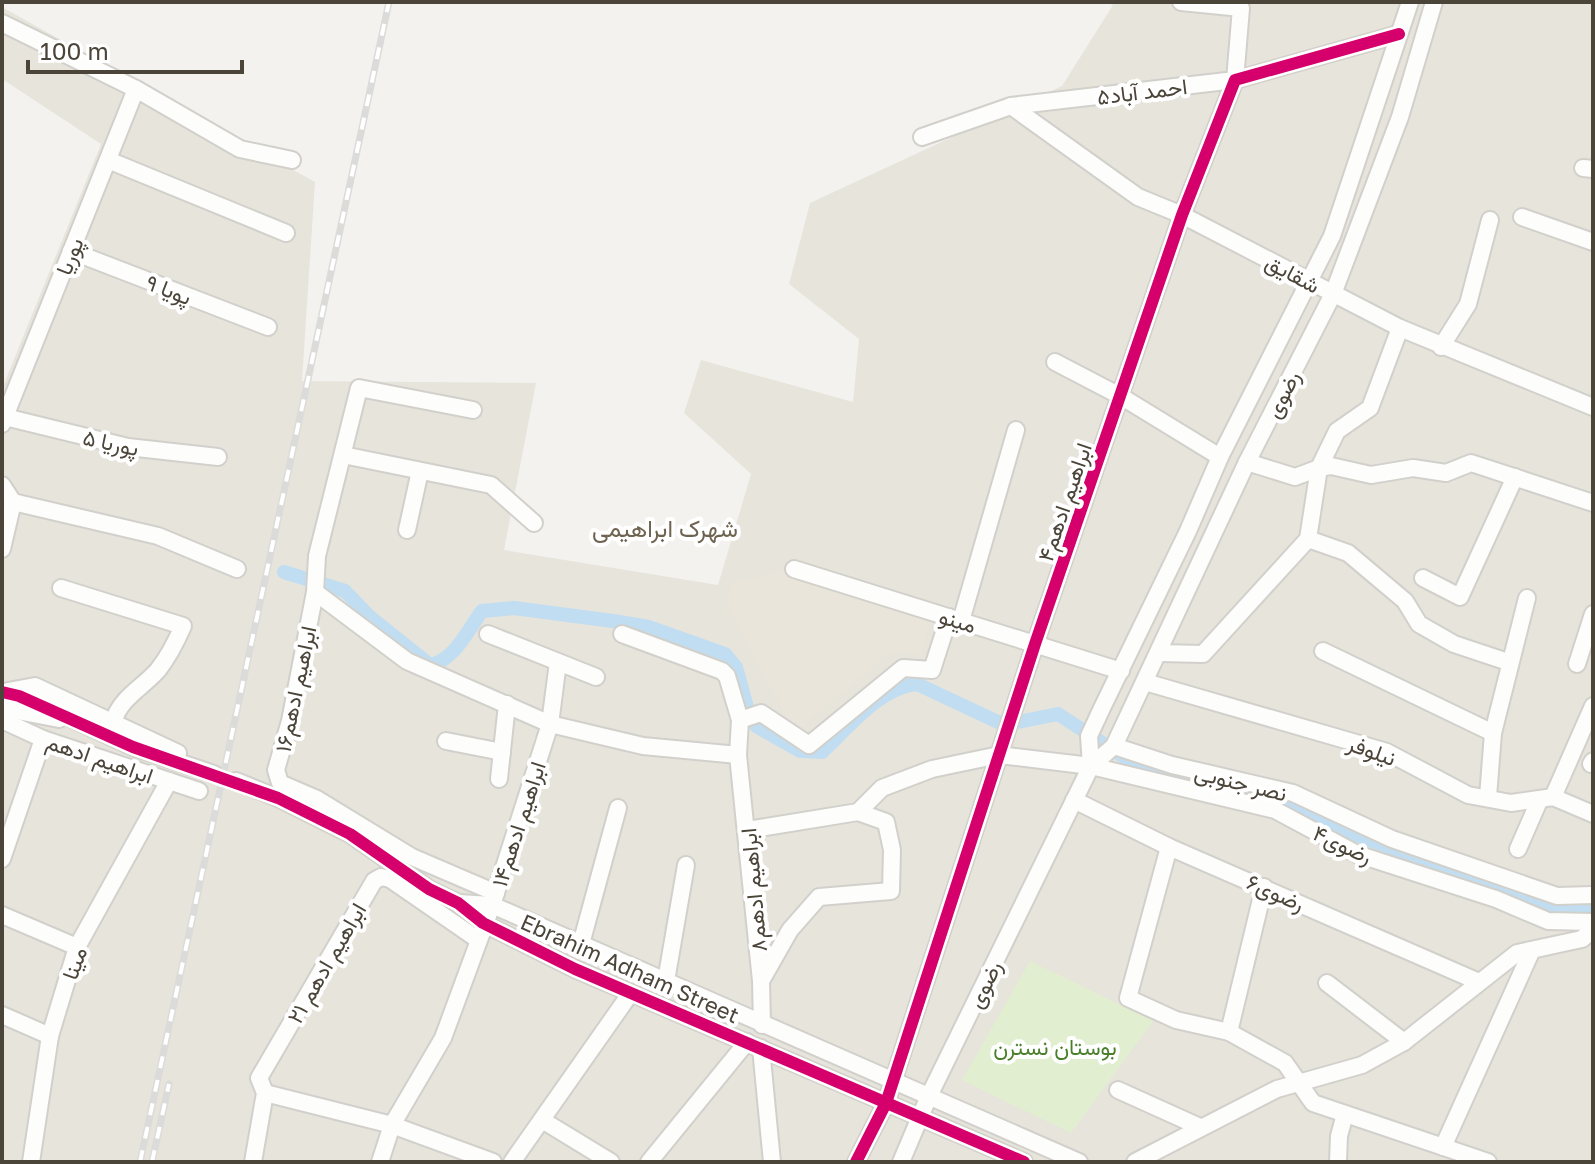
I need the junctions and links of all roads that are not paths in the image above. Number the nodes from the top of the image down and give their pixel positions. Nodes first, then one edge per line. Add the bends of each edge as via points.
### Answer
1 (1181, 2) edge
2 (1410, 2) edge
3 (1434, 2) edge
4 (2, 23) edge
5 (1399, 34) junction
6 (1235, 80) junction
7 (136, 89) junction
8 (1011, 106) junction
9 (922, 137) dead end
10 (108, 160) junction
11 (292, 160) dead end
12 (1182, 215) junction
13 (1522, 217) dead end
14 (1490, 220) dead end
15 (286, 233) dead end
16 (1593, 242) edge
17 (71, 251) junction
18 (1310, 282) junction
19 (1333, 294) junction
20 (268, 327) dead end
21 (1400, 328) junction
22 (1441, 347) junction
23 (1055, 362) dead end
24 (1122, 397) junction
25 (1593, 407) edge
26 (473, 410) dead end
27 (3, 420) edge
28 (1016, 430) dead end
29 (343, 455) junction
30 (218, 457) dead end
31 (1220, 457) junction
32 (1247, 462) junction
33 (1319, 468) junction
34 (420, 471) junction
35 (1515, 477) junction
36 (2, 485) edge
37 (13, 502) junction
38 (1593, 503) edge
39 (534, 523) dead end
40 (407, 530) dead end
41 (1188, 531) junction
42 (1308, 539) junction
43 (1211, 540) junction
44 (2, 549) edge
45 (237, 569) dead end
46 (794, 569) dead end
47 (1423, 578) dead end
48 (61, 588) dead end
49 (315, 592) junction
50 (1527, 598) dead end
51 (1593, 614) edge
52 (955, 619) junction
53 (488, 634) dead end
54 (622, 634) dead end
55 (1035, 644) junction
56 (1323, 651) dead end
57 (1159, 653) junction
58 (558, 662) junction
59 (1508, 662) junction
60 (1577, 664) dead end
61 (1121, 671) junction
62 (596, 677) dead end
63 (1145, 682) junction
64 (3, 697) edge
65 (507, 704) junction
66 (1593, 706) edge
67 (2, 720) edge
68 (740, 720) junction
69 (113, 722) junction
70 (550, 724) junction
71 (1493, 733) junction
72 (43, 739) junction
73 (446, 741) dead end
74 (1114, 746) junction
75 (502, 752) junction
76 (738, 755) junction
77 (999, 755) junction
78 (198, 762) dead end
79 (1091, 766) junction
80 (214, 774) dead end
81 (499, 779) dead end
82 (169, 781) junction
83 (236, 781) dead end
84 (199, 791) dead end
85 (1488, 797) junction
86 (1546, 799) junction
87 (1074, 800) junction
88 (618, 808) dead end
89 (858, 812) junction
90 (1593, 814) edge
91 (747, 830) junction
92 (5, 836) edge
93 (1169, 847) junction
94 (1518, 849) dead end
95 (2, 859) edge
96 (686, 865) dead end
97 (1264, 887) junction
98 (1593, 895) edge
99 (494, 899) junction
100 (458, 903) junction
101 (2, 915) edge
102 (1593, 922) edge
103 (1593, 929) edge
104 (480, 931) junction
105 (581, 944) junction
106 (77, 947) junction
107 (1532, 950) junction
108 (666, 981) junction
109 (761, 981) junction
110 (1479, 982) junction
111 (1327, 983) dead end
112 (630, 994) junction
113 (2, 1015) edge
114 (762, 1025) junction
115 (1229, 1032) junction
116 (50, 1036) junction
117 (1404, 1042) junction
118 (754, 1045) junction
119 (894, 1081) junction
120 (1300, 1082) junction
121 (1118, 1090) dead end
122 (265, 1093) junction
123 (929, 1096) junction
124 (886, 1103) junction
125 (1345, 1114) junction
126 (920, 1117) junction
127 (542, 1120) junction
128 (392, 1125) junction
129 (1200, 1127) junction
130 (1443, 1147) junction
131 (31, 1162) edge
132 (253, 1162) edge
133 (380, 1162) edge
134 (493, 1162) edge
135 (512, 1162) edge
136 (611, 1162) edge
137 (649, 1162) edge
138 (772, 1162) edge
139 (856, 1162) edge
140 (901, 1162) edge
141 (1024, 1162) edge
142 (1079, 1162) edge
143 (1135, 1162) edge
144 (1338, 1162) edge
145 (1488, 1162) edge

1 - 6 street via 1241,8
2 - 5 street, رضوی
3 - 19 street, رضوی via 1400,117
4 - 7 street
5 - 6 street
5 - 18 street, رضوی via 1332,236
6 - 8 street, احمد آباد۵
6 - 12 street, ابراهیم ادهم۴
7 - 10 street, پوریا
7 - 11 street via 240,149
8 - 9 street, احمد آباد۵
8 - 12 street, شقایق via 1138,197
10 - 15 street
10 - 17 street, پوریا
12 - 18 street, شقایق
12 - 24 street, ابراهیم ادهم۴
13 - 16 street
14 - 22 street via 1468,304
17 - 20 street, پویا ۹
17 - 27 street, پوریا
18 - 19 street, شقایق
18 - 31 street, رضوی
19 - 21 street, شقایق
19 - 32 street, رضوی
21 - 22 street, شقایق
21 - 33 street via 1370,408 1337,431
22 - 25 street, شقایق
23 - 24 street
24 - 31 street
24 - 55 street, ابراهیم ادهم۴
26 - 29 street, ابراهیم ادهم۱۶ via 359,388
27 - 30 street, پوریا ۵ via 128,447
28 - 52 street
29 - 34 street
29 - 49 street, ابراهیم ادهم۱۶ via 317,556
31 - 41 street, رضوی
32 - 33 street via 1295,477
32 - 43 street, رضوی
33 - 35 street via 1371,475 1413,468 1446,473 1471,463
33 - 42 street
34 - 39 street via 491,485
34 - 40 street
35 - 38 street
35 - 47 street via 1460,597
36 - 37 street
37 - 44 street
37 - 45 street via 158,536
41 - 43 street
41 - 61 street, رضوی
42 - 57 street via 1203,654
42 - 59 street via 1348,553 1405,601 1419,624 1454,644
43 - 57 street, رضوی
46 - 52 street, مینو
48 - 69 street via 183,626 172,652 118,705
49 - 65 street via 407,661
49 - 99 street, ابراهیم ادهم۱۶ via 276,770 280,783
50 - 59 street
51 - 60 street
52 - 55 street, مینو
52 - 68 street via 932,670 903,668 809,745 761,713
53 - 58 street
54 - 68 street via 722,671
55 - 61 street, مینو
55 - 77 street, ابراهیم ادهم۴
56 - 71 street
57 - 63 street, رضوی
58 - 62 street
58 - 70 street, ابراهیم ادهم۱۴
59 - 71 street
61 - 79 street, رضوی via 1089,736
63 - 74 street, رضوی
63 - 85 street, نیلوفر via 1387,752 1468,795
64 - 69 street, ابراهیم ادهم via 35,686
64 - 80 street
65 - 70 street
65 - 75 street
66 - 86 street
67 - 72 street, ابراهیم ادهم
68 - 76 street, ابراهیم ادهم۸
69 - 78 street, ابراهیم ادهم
70 - 76 street via 643,746
70 - 99 street, ابراهیم ادهم۱۴
71 - 85 street
72 - 82 street, ابراهیم ادهم
72 - 92 street
73 - 75 street
74 - 79 street, رضوی
74 - 98 street, نصر جنوبی via 1293,793 1392,839 1557,896
75 - 81 street
76 - 91 street, ابراهیم ادهم۸
77 - 79 street, رضوی۴
77 - 89 street, رضوی۴ via 932,769 882,788
77 - 119 street, ابراهیم ادهم۴
79 - 87 street, رضوی
79 - 102 street, رضوی۴ via 1275,810 1357,854 1548,921
82 - 84 street, ابراهیم ادهم
82 - 106 street, مینا
83 - 100 street, Ebrahim Adham Street via 326,821
85 - 86 street, نیلوفر via 1511,803
86 - 90 street, نیلوفر
86 - 94 street
87 - 93 street, رضوی۶
87 - 123 street, رضوی
88 - 105 street
89 - 91 street
89 - 109 street via 886,822 891,891 819,897 790,930
91 - 109 street, ابراهیم ادهم۸
92 - 95 street
93 - 97 street, رضوی۶
93 - 115 street via 1128,998 1176,1020
96 - 108 street
97 - 110 street, رضوی۶
97 - 115 street
99 - 100 street, Ebrahim Adham Street
99 - 104 street, ابراهیم ادهم۱۴
99 - 105 street, Ebrahim Adham Street
100 - 104 street, Ebrahim Adham Street
101 - 106 street
103 - 107 street via 1582,939
104 - 112 street, Ebrahim Adham Street
104 - 122 street, ابراهیم ادهم ۲۱ via 390,879 374,881 259,1078
104 - 128 street, ابراهیم ادهم۱۴ via 443,1038
105 - 108 street, Ebrahim Adham Street
106 - 116 street, مینا
107 - 110 street via 1517,953
107 - 130 street
108 - 114 street, Ebrahim Adham Street
109 - 114 street, ابراهیم ادهم۸
110 - 117 street
111 - 117 street
112 - 118 street, Ebrahim Adham Street
112 - 127 street
113 - 116 street
114 - 119 street, Ebrahim Adham Street
115 - 120 street via 1285,1063
116 - 131 street, مینا
117 - 120 street via 1362,1065
118 - 124 street, Ebrahim Adham Street
118 - 137 street
118 - 138 street
119 - 123 street, Ebrahim Adham Street
119 - 124 street, ابراهیم ادهم۴
120 - 125 street via 1313,1103
120 - 129 street
121 - 129 street
122 - 128 street
122 - 132 street, ابراهیم ادهم ۲۱
123 - 126 street, رضوی
123 - 142 street, Ebrahim Adham Street
124 - 126 street, Ebrahim Adham Street
124 - 139 street, ابراهیم ادهم۴
125 - 130 street
125 - 144 street
126 - 140 street, رضوی
126 - 141 street, Ebrahim Adham Street
127 - 135 street
127 - 136 street
128 - 133 street, ابراهیم ادهم۱۴
128 - 134 street
129 - 143 street
130 - 145 street

